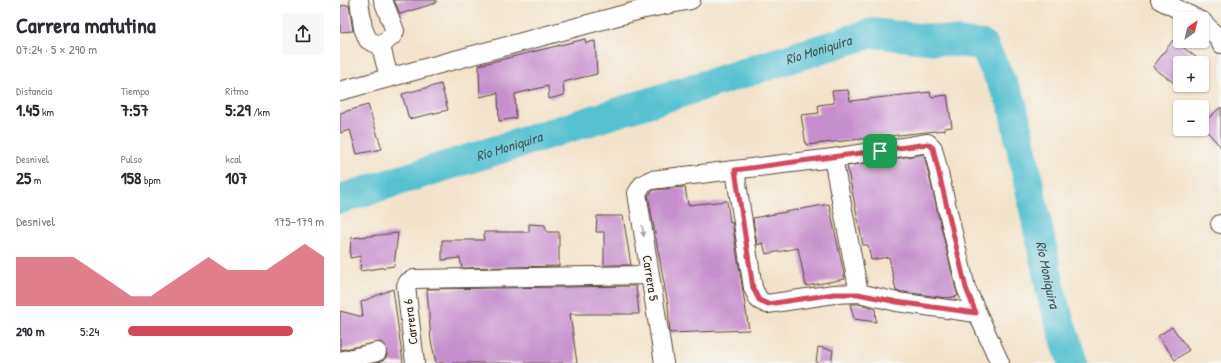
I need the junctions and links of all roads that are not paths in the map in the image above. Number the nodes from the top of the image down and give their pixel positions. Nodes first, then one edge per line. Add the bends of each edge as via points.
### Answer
1 (359, 0) edge
2 (383, 0) edge
3 (691, 0) edge
4 (1160, 0) edge
5 (1183, 12) edge
6 (1209, 28) edge
7 (1221, 44) edge
8 (381, 46) junction
9 (388, 78) junction
10 (340, 91) edge
11 (833, 158) junction
12 (735, 170) junction
13 (650, 275) junction
14 (858, 294) junction
15 (976, 313) junction
16 (377, 352) dead end
17 (340, 361) edge
18 (415, 363) edge
19 (664, 363) edge
20 (1000, 363) edge

1 - 8 street via 363,28 368,40
2 - 8 street via 395,31
3 - 9 street via 640,10
4 - 5 street
6 - 7 street
8 - 9 street
9 - 10 street
11 - 12 street
11 - 14 street
11 - 15 street via 931,145 966,288
12 -> 13 street, Carrera 5 via 651,180 642,185 637,193
12 - 14 street via 753,288 759,300 768,304 834,294
13 - 18 street, Carrera 6 via 414,279 406,286
13 - 19 street, Carrera 5
14 - 15 street
15 - 20 street
16 - 17 street

